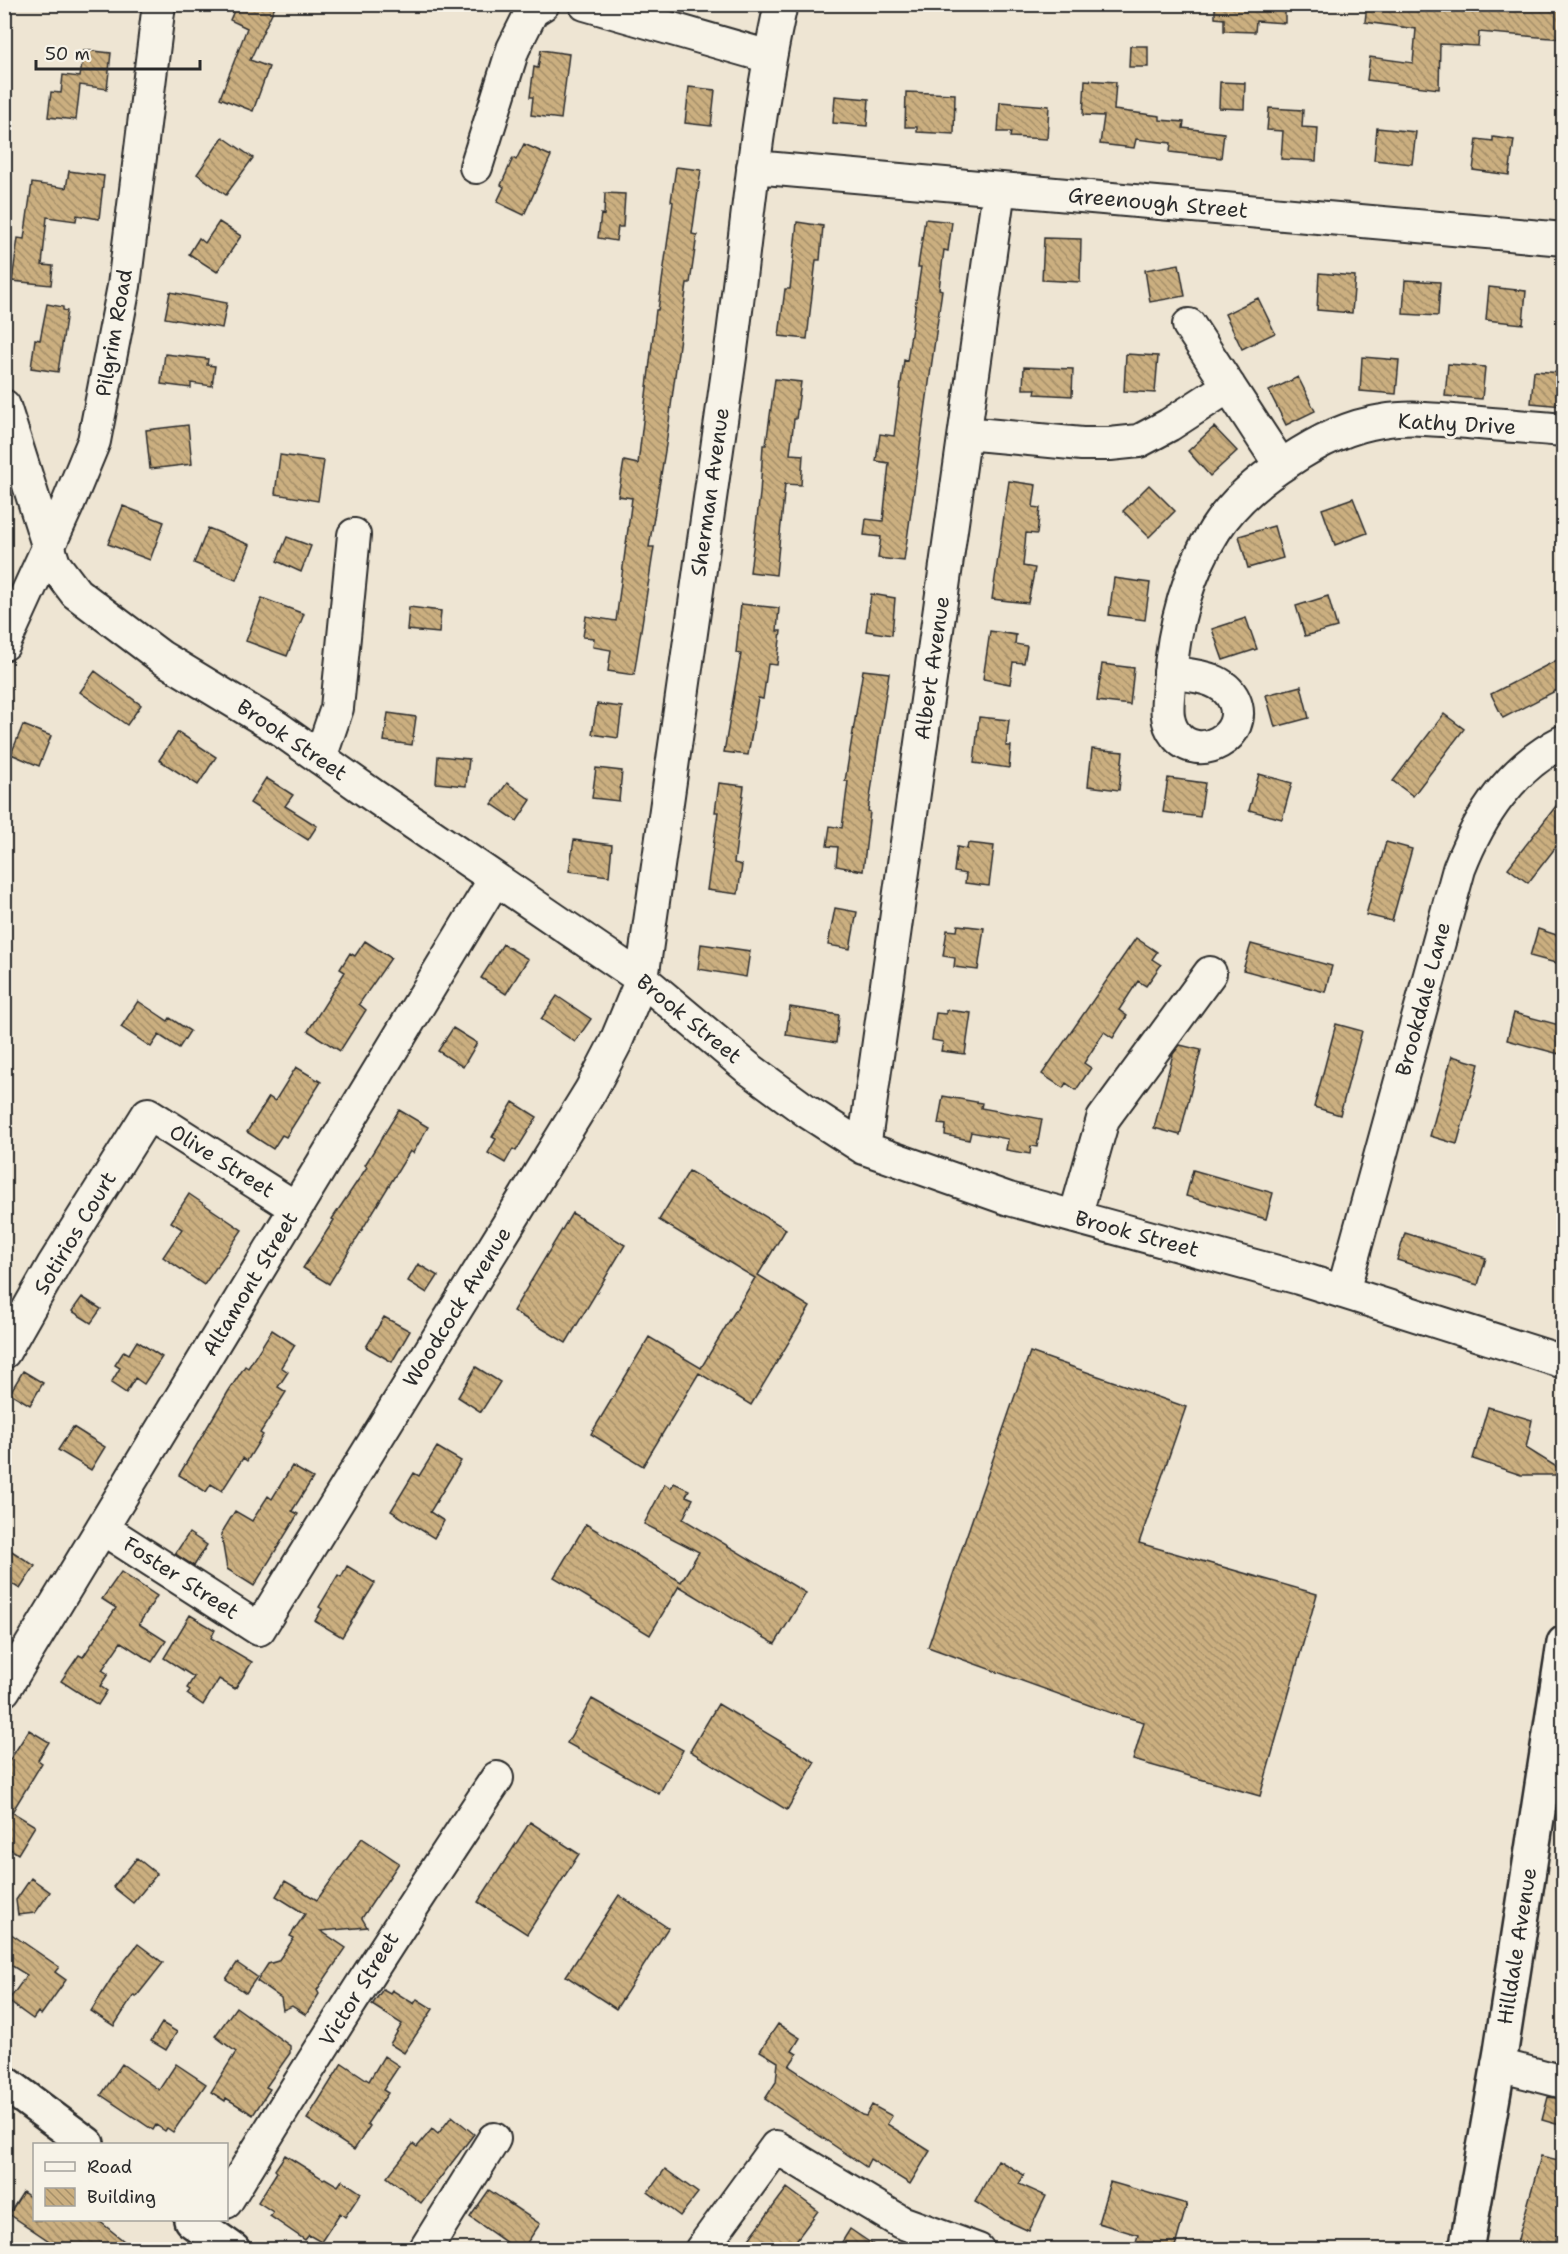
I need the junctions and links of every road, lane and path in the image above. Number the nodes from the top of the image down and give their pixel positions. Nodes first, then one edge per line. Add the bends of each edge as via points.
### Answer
1 (159, 4) edge
2 (543, 4) edge
3 (585, 4) edge
4 (781, 4) edge
5 (770, 57) junction
6 (753, 167) junction
7 (476, 168) dead end
8 (999, 189) junction
9 (1563, 239) edge
10 (1189, 325) dead end
11 (1229, 386) junction
12 (4, 406) edge
13 (1563, 430) edge
14 (965, 433) junction
15 (1281, 466) junction
16 (354, 535) dead end
17 (48, 547) junction
18 (4, 644) edge
19 (1170, 672) dead end
20 (1563, 741) edge
21 (320, 758) junction
22 (495, 879) junction
23 (1210, 973) dead end
24 (642, 979) junction
25 (148, 1114) joint
26 (864, 1148) junction
27 (296, 1208) junction
28 (1075, 1217) junction
29 (1343, 1293) junction
30 (4, 1352) edge
31 (1563, 1362) edge
32 (102, 1528) junction
33 (259, 1629) joint
34 (1563, 1643) edge
35 (4, 1690) edge
36 (497, 1778) dead end
37 (1498, 2065) junction
38 (4, 2082) edge
39 (1563, 2082) edge
40 (494, 2139) dead end
41 (84, 2143) edge
42 (228, 2199) edge
43 (425, 2250) edge
44 (701, 2250) edge
45 (978, 2250) edge
46 (1466, 2250) edge

1 - 17 street, Pilgrim Road via 124,286 94,441
2 - 7 street via 532,11 513,49
3 - 5 street
4 - 5 street, Sherman Avenue
5 - 6 street, Sherman Avenue
6 - 8 street, Greenough Street
6 - 24 street, Sherman Avenue
8 - 9 street, Greenough Street
8 - 14 street, Albert Avenue
10 - 11 street
11 - 14 street via 1139,441 1082,444
11 - 15 street
12 - 17 street, Brook Street
13 - 15 street, Kathy Drive via 1438,419 1382,421 1326,440
14 - 26 street, Albert Avenue
15 - 19 street, Kathy Drive via 1231,509 1205,546 1186,590
16 - 21 street via 338,708
17 - 18 street, Pilgrim Road
17 - 21 street, Brook Street via 54,564 76,593 161,657
20 - 29 street, Brookdale Lane via 1537,756 1505,788 1476,829 1458,869
21 - 22 street, Brook Street
22 - 24 street, Brook Street
22 - 27 street, Altamont Street
23 - 28 street via 1103,1119
24 - 26 street, Brook Street via 748,1068
24 - 33 street, Woodcock Avenue via 591,1090
25 - 27 street, Olive Street
25 - 30 street, Sotirios Court
26 - 28 street, Brook Street via 1009,1199
27 - 32 street, Altamont Street
28 - 29 street, Brook Street
29 - 31 street, Brook Street
32 - 33 street, Foster Street
32 - 35 street, Altamont Street
34 - 37 main road, Hilldale Avenue
36 - 42 street, Victor Street
37 - 39 street
37 - 46 main road, Hilldale Avenue
38 - 41 main road
40 - 43 street
44 - 45 street via 776,2147 901,2222

